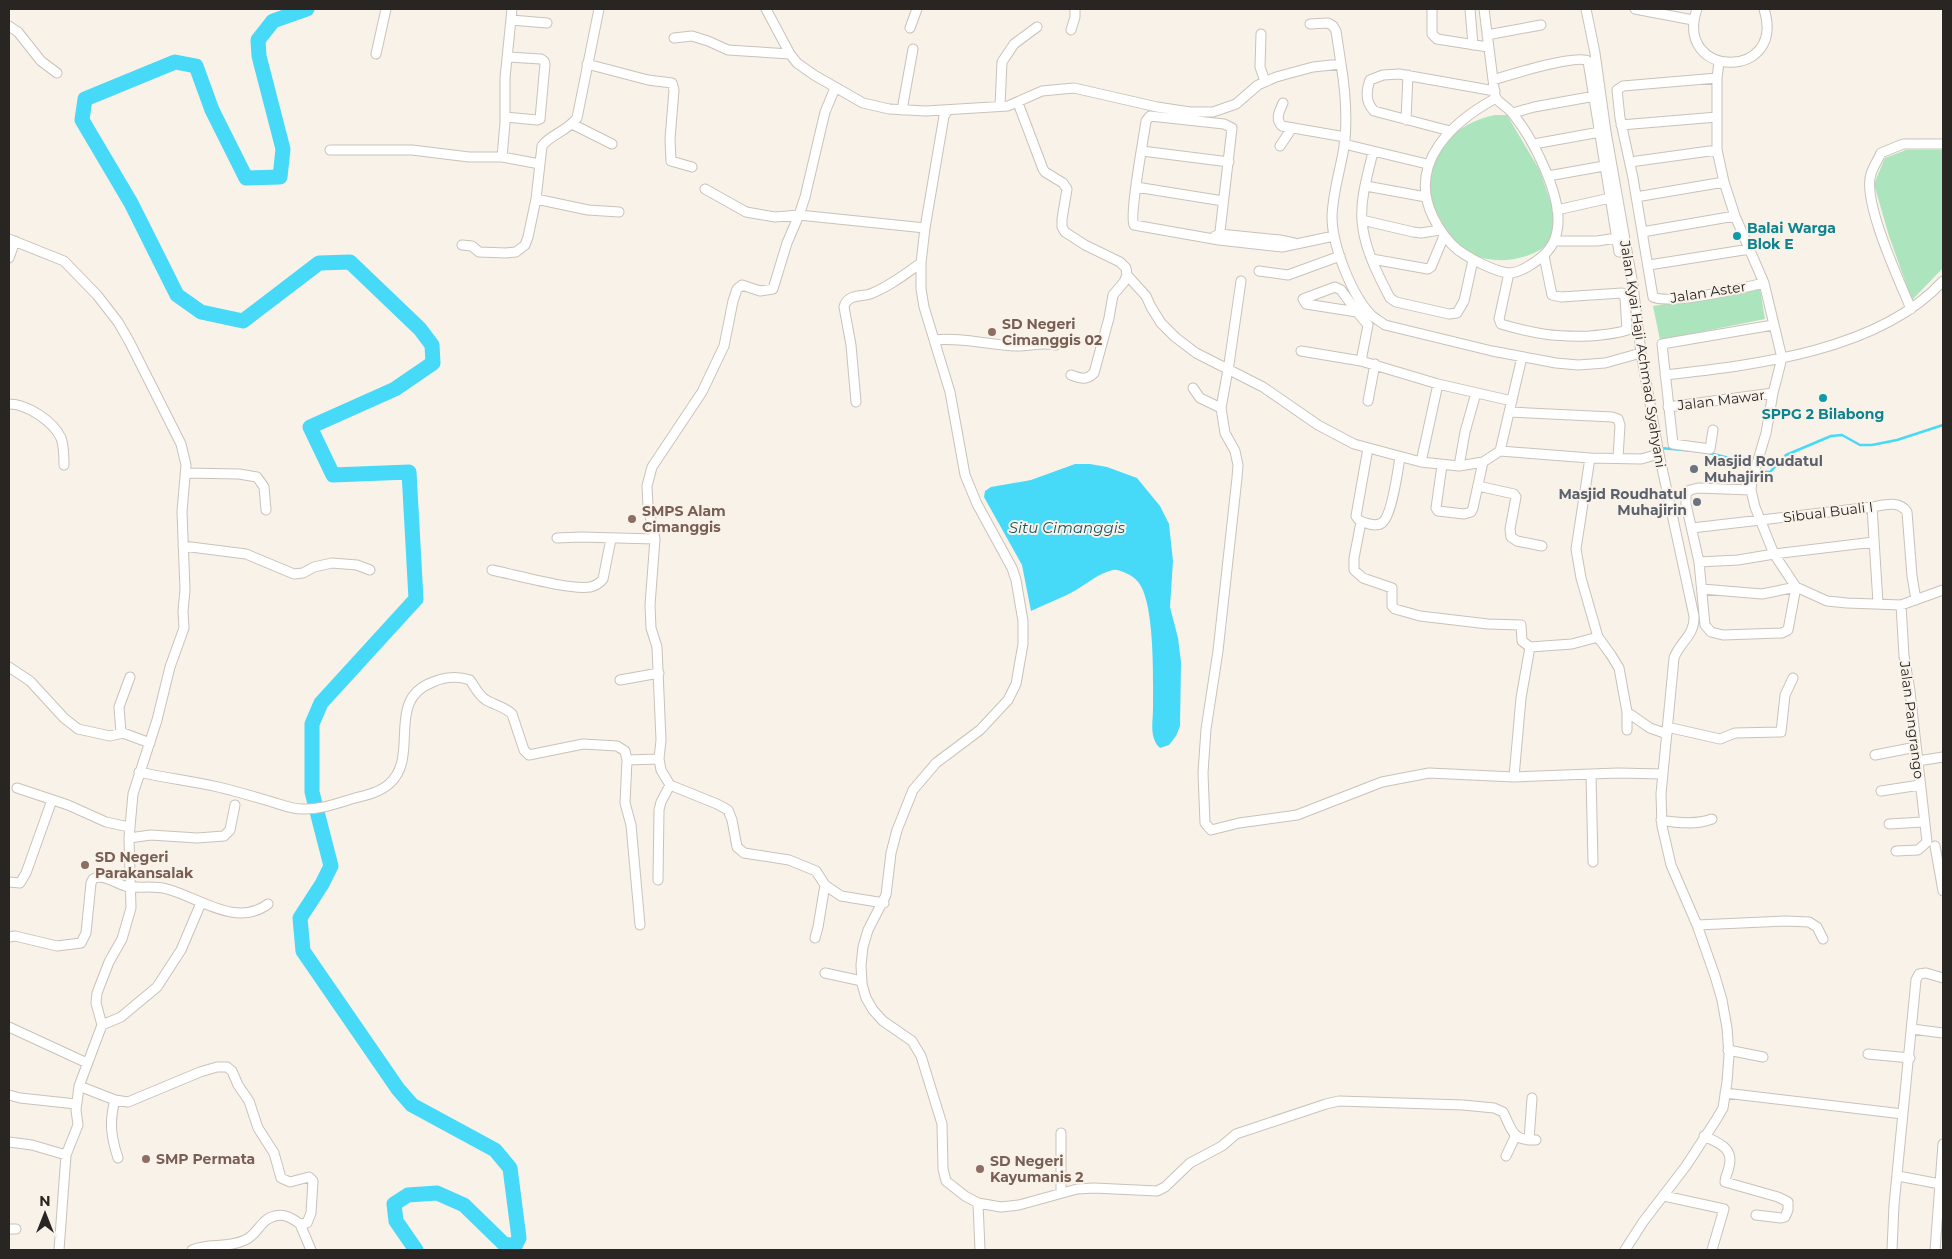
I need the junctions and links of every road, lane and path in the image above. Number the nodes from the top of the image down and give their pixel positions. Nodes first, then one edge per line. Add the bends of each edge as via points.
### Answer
1 (386, 9) edge
2 (512, 9) edge
3 (599, 9) edge
4 (766, 9) edge
5 (917, 9) edge
6 (1075, 9) edge
7 (1432, 9) edge
8 (1470, 9) edge
9 (1484, 9) edge
10 (1586, 9) edge
11 (1635, 9) edge
12 (1697, 9) edge
13 (1765, 9) edge
14 (511, 20) junction
15 (1693, 20) junction
16 (547, 23) dead end
17 (1310, 24) dead end
18 (9, 26) edge
19 (1541, 26) dead end
20 (1037, 27) dead end
21 (910, 28) dead end
22 (1071, 30) dead end
23 (1261, 34) dead end
24 (1487, 34) junction
25 (674, 38) dead end
26 (1473, 46) junction
27 (1488, 47) junction
28 (913, 49) dead end
29 (376, 54) dead end
30 (790, 54) junction
31 (508, 57) junction
32 (1718, 62) junction
33 (588, 64) junction
34 (1341, 64) junction
35 (57, 72) dead end
36 (1408, 75) junction
37 (1717, 78) junction
38 (1493, 80) junction
39 (1265, 81) junction
40 (836, 88) junction
41 (1495, 95) junction
42 (1595, 96) junction
43 (1018, 103) junction
44 (1283, 104) dead end
45 (1000, 106) junction
46 (902, 110) junction
47 (948, 110) junction
48 (1513, 113) junction
49 (505, 117) junction
50 (1717, 117) junction
51 (1406, 120) junction
52 (572, 124) junction
53 (1621, 125) junction
54 (1292, 128) junction
55 (1450, 131) junction
56 (1600, 132) junction
57 (1345, 140) junction
58 (612, 144) dead end
59 (1534, 144) junction
60 (1943, 144) edge
61 (1280, 146) dead end
62 (330, 150) dead end
63 (1717, 150) junction
64 (1142, 151) junction
65 (1373, 152) junction
66 (502, 157) junction
67 (1229, 162) junction
68 (1630, 162) junction
69 (540, 164) junction
70 (1427, 164) junction
71 (1604, 166) junction
72 (692, 167) dead end
73 (1548, 176) junction
74 (1724, 182) junction
75 (1366, 186) junction
76 (1136, 187) junction
77 (705, 188) dead end
78 (1426, 197) junction
79 (1636, 197) junction
80 (1610, 198) junction
81 (536, 199) junction
82 (1223, 202) junction
83 (1557, 210) junction
84 (619, 212) dead end
85 (799, 215) junction
86 (1735, 216) junction
87 (1362, 220) junction
88 (925, 228) junction
89 (1642, 232) junction
90 (1442, 233) junction
91 (1334, 236) junction
92 (1217, 237) junction
93 (1617, 238) junction
94 (12, 240) edge
95 (1554, 241) junction
96 (462, 244) dead end
97 (1750, 249) junction
98 (1620, 252) dead end
99 (1340, 256) junction
100 (1544, 256) junction
101 (9, 258) edge
102 (1372, 259) junction
103 (1473, 260) junction
104 (921, 263) junction
105 (1649, 265) junction
106 (1259, 271) dead end
107 (1509, 273) junction
108 (1126, 276) junction
109 (1241, 282) dead end
110 (1943, 282) edge
111 (1764, 283) junction
112 (1354, 300) junction
113 (1910, 308) junction
114 (1357, 312) junction
115 (1773, 325) junction
116 (934, 340) junction
117 (1056, 345) dead end
118 (1301, 351) dead end
119 (1642, 353) junction
120 (1522, 357) junction
121 (1782, 358) junction
122 (1361, 361) junction
123 (1375, 364) junction
124 (1228, 371) junction
125 (1665, 375) junction
126 (1071, 376) dead end
127 (1438, 384) junction
128 (1193, 388) dead end
129 (1476, 393) junction
130 (1773, 393) junction
131 (1368, 401) dead end
132 (1512, 401) junction
133 (856, 402) dead end
134 (9, 404) edge
135 (1668, 407) junction
136 (1221, 408) junction
137 (1510, 412) junction
138 (1713, 430) dead end
139 (1368, 448) junction
140 (1500, 451) junction
141 (1659, 454) junction
142 (1400, 457) junction
143 (1590, 458) junction
144 (1618, 458) junction
145 (1420, 462) junction
146 (1482, 462) junction
147 (64, 465) dead end
148 (1442, 465) junction
149 (1459, 466) junction
150 (186, 473) junction
151 (1478, 486) junction
152 (1752, 490) junction
153 (1872, 507) junction
154 (266, 510) dead end
155 (1360, 521) junction
156 (1761, 521) junction
157 (1692, 528) junction
158 (557, 538) dead end
159 (611, 539) junction
160 (655, 539) junction
161 (1874, 542) junction
162 (182, 546) junction
163 (1542, 546) dead end
164 (1774, 554) junction
165 (1699, 562) junction
166 (370, 570) dead end
167 (492, 570) dead end
168 (1702, 588) junction
169 (1796, 588) junction
170 (1943, 590) edge
171 (1916, 600) junction
172 (1878, 603) junction
173 (1901, 605) junction
174 (1598, 637) junction
175 (1530, 647) junction
176 (9, 667) edge
177 (658, 673) junction
178 (130, 677) dead end
179 (1793, 678) dead end
180 (620, 680) dead end
181 (1627, 712) junction
182 (1627, 730) dead end
183 (1667, 731) junction
184 (121, 733) junction
185 (150, 743) junction
186 (1916, 747) junction
187 (1875, 755) dead end
188 (1943, 758) edge
189 (659, 759) junction
190 (627, 760) junction
191 (1918, 761) junction
192 (139, 772) junction
193 (1662, 774) junction
194 (1591, 775) junction
195 (1514, 778) junction
196 (670, 785) junction
197 (1920, 785) junction
198 (17, 788) dead end
199 (1881, 791) dead end
200 (52, 800) junction
201 (235, 805) dead end
202 (1712, 819) dead end
203 (1661, 820) junction
204 (1923, 822) junction
205 (1889, 824) dead end
206 (129, 827) junction
207 (129, 838) junction
208 (1933, 842) edge
209 (1896, 851) dead end
210 (1593, 862) dead end
211 (658, 880) dead end
212 (9, 882) edge
213 (825, 885) junction
214 (129, 887) junction
215 (1943, 891) edge
216 (201, 903) junction
217 (884, 903) junction
218 (268, 904) dead end
219 (640, 925) dead end
220 (1697, 926) junction
221 (9, 936) edge
222 (815, 938) dead end
223 (1824, 939) dead end
224 (825, 973) dead end
225 (1943, 978) edge
226 (862, 981) junction
227 (102, 1025) junction
228 (9, 1027) edge
229 (1912, 1029) junction
230 (1943, 1033) edge
231 (1728, 1050) junction
232 (1868, 1054) dead end
233 (1763, 1057) dead end
234 (1910, 1058) junction
235 (87, 1063) junction
236 (79, 1086) junction
237 (1725, 1093) junction
238 (9, 1094) edge
239 (1532, 1098) dead end
240 (115, 1100) junction
241 (76, 1104) junction
242 (1903, 1114) junction
243 (1061, 1133) dead end
244 (1516, 1135) junction
245 (1704, 1136) junction
246 (9, 1142) edge
247 (1943, 1144) edge
248 (66, 1156) junction
249 (1506, 1156) dead end
250 (118, 1158) dead end
251 (1898, 1176) junction
252 (1940, 1184) junction
253 (1061, 1192) junction
254 (1664, 1196) junction
255 (978, 1203) junction
256 (1756, 1215) dead end
257 (300, 1224) junction
258 (59, 1250) edge
259 (192, 1250) edge
260 (311, 1250) edge
261 (980, 1250) edge
262 (1626, 1250) edge
263 (1712, 1250) edge
264 (1892, 1250) edge
265 (1935, 1250) edge

1 - 29 street
2 - 14 street
3 - 33 street
4 - 30 street
5 - 21 street
6 - 22 street
7 - 26 street via 1434,37
8 - 26 street
9 - 24 street
10 - 119 street, Jalan Kyai Haji Achmad Syahyani
11 - 15 street
12 - 15 street
13 - 32 street via 1768,23 1766,38 1759,50 1748,60 1733,64
14 - 16 street
14 - 31 street
15 - 32 street via 1693,34 1698,46
17 - 34 street via 1328,23 1333,26
18 - 35 street via 18,32 41,61
19 - 24 street
20 - 45 street via 1014,44 1002,62
23 - 39 street via 1260,67
24 - 27 street
25 - 30 street via 692,36 728,50
26 - 27 street
27 - 38 street
28 - 46 street
30 - 40 street via 797,64
31 - 49 street
31 - 49 street via 543,60 545,68 540,119
32 - 37 street
33 - 52 street via 579,112
33 - 72 street via 672,84 670,161
34 - 39 street via 1299,70
34 - 57 street
36 - 41 street
36 - 51 street
36 - 51 street via 1391,73 1376,76 1370,80 1367,95 1368,104 1374,111
37 - 50 street
37 - 53 street via 1619,88
38 - 41 street
38 - 42 street via 1585,59 1589,63
39 - 43 street via 1236,104 1213,112 1157,107 1074,88 1042,91
40 - 46 street via 868,105
40 - 85 street via 824,112
41 - 48 street
41 - 55 street
42 - 48 street
42 - 56 street
43 - 45 street
43 - 108 street via 1045,172 1063,183 1066,189 1062,219 1065,232 1120,262 1126,268
44 - 54 street via 1279,122
45 - 47 street
46 - 47 street
47 - 88 street via 944,116
48 - 59 street
49 - 66 street
50 - 53 street
50 - 63 street
51 - 55 street
52 - 58 street
52 - 69 street via 542,146
53 - 68 street
54 - 57 street
54 - 61 street
55 - 70 street
56 - 59 street
56 - 71 street
57 - 65 street
57 - 91 street via 1333,204
59 - 73 street
60 - 113 street via 1903,144 1882,153 1870,175 1870,196 1882,238
62 - 66 street via 396,149
63 - 68 street
63 - 74 street
64 - 67 street
64 - 67 street via 1146,121 1153,115 1231,126
64 - 76 street
65 - 70 street
65 - 75 street
66 - 69 street
67 - 82 street
68 - 79 street
69 - 81 street
70 - 78 street
71 - 73 street
71 - 80 street
73 - 83 street
74 - 79 street
74 - 86 street
75 - 78 street
75 - 87 street
76 - 82 street
76 - 92 street via 1134,225
77 - 85 street via 746,212 775,217
78 - 90 street
79 - 89 street
80 - 83 street
80 - 93 street
81 - 84 street via 588,210
81 - 96 street via 528,237 519,250 482,253
82 - 92 street
83 - 95 street via 1558,230
85 - 88 street
85 - 160 street via 773,289 760,291 742,285 737,289 724,346 702,392 652,467 648,476 648,496
86 - 89 street
86 - 97 street
87 - 90 street via 1420,233
87 - 102 street
88 - 104 street
89 - 105 street
90 - 102 street via 1428,269
90 - 103 street
91 - 92 street via 1299,244
91 - 99 street
93 - 95 street
93 - 98 street
94 - 101 street
94 - 150 street via 68,264 118,322 181,444
95 - 100 street
97 - 105 street
97 - 111 street
99 - 106 street via 1288,275
99 - 112 street
100 - 107 street via 1521,270
100 - 107 street via 1550,289 1556,297 1622,293 1627,330 1550,336 1501,324 1499,319
102 - 103 street via 1390,298 1449,314 1457,313 1461,308
103 - 107 street
104 - 116 street via 924,307
104 - 133 street via 880,290 845,302
105 - 111 street, Jalan Aster via 1653,297 1662,299
108 - 124 street via 1140,288 1161,323 1175,337
108 - 126 street via 1113,295 1094,373 1084,379
109 - 124 street
110 - 113 street
111 - 115 street
112 - 114 street
112 - 114 street via 1336,287 1303,300 1306,304
112 - 120 street via 1385,324
113 - 121 street via 1873,331
114 - 122 street via 1368,324
115 - 121 street
115 - 125 street via 1662,344
116 - 117 street via 962,339 1019,346
116 - 217 street via 950,392 969,486 1010,562 1016,580 1024,621 1023,644 1016,684 1008,700 985,725 936,763 913,790 897,830
118 - 122 street
119 - 120 street via 1605,363 1578,365
119 - 141 street, Jalan Kyai Haji Achmad Syahyani
120 - 132 street
121 - 125 street
121 - 130 street
122 - 123 street
123 - 127 street
123 - 131 street
124 - 136 street
124 - 139 street via 1263,387 1335,435
125 - 135 street
127 - 129 street
127 - 145 street
128 - 136 street via 1200,398
129 - 132 street
129 - 149 street
130 - 135 street, Jalan Mawar
130 - 152 street
132 - 137 street
134 - 147 street via 18,404 46,420 62,445
135 - 138 street via 1674,444 1710,449
136 - 195 street via 1225,433 1238,465 1218,651 1206,729 1203,789 1207,827 1211,830 1297,815 1382,782 1429,773
137 - 140 street
137 - 144 street via 1618,419
139 - 142 street
139 - 155 street via 1357,512
140 - 143 street
140 - 146 street
141 - 144 street via 1641,459
141 - 183 street, Jalan Kyai Haji Achmad Syahyani via 1694,624 1674,658
142 - 145 street
142 - 155 street via 1386,520 1375,526
143 - 144 street
143 - 174 street via 1576,550
145 - 148 street
146 - 149 street
146 - 151 street
148 - 149 street
148 - 151 street via 1436,498 1438,511 1471,512
150 - 154 street via 257,477 264,487
150 - 162 street
151 - 163 street via 1514,494 1511,537
152 - 156 street
152 - 157 street via 1690,490 1686,494 1686,504
153 - 156 street, Sibual Buali I
153 - 161 street
153 - 171 street, Sibual Buali I via 1896,504 1907,512
155 - 175 street via 1354,570 1363,578 1392,588 1391,604 1394,608 1420,616 1521,625 1522,642
156 - 157 street, Sibual Buali I
156 - 164 street
157 - 165 street
158 - 159 street
159 - 160 street
159 - 167 street via 603,579 589,587
160 - 177 street via 650,605
161 - 164 street
161 - 172 street
162 - 166 street via 246,554 298,574 332,563 357,565
162 - 185 street via 184,628
164 - 165 street
164 - 169 street
165 - 168 street
168 - 169 street via 1762,594
168 - 169 street via 1705,626 1711,632 1723,635 1782,633 1788,630
169 - 172 street via 1827,601
170 - 171 street
171 - 173 street
172 - 173 street
173 - 186 street, Jalan Pangrango
174 - 175 street via 1572,644
174 - 181 street via 1619,668
175 - 195 street via 1521,698
176 - 184 street via 30,681 74,727 110,736
177 - 180 street
177 - 189 street
178 - 184 street via 119,707
179 - 183 street via 1785,695 1781,732 1735,733 1720,739
181 - 182 street
181 - 183 street via 1650,728
183 - 193 street, Jalan Kyai Haji Achmad Syahyani
184 - 185 street
185 - 192 street
186 - 187 street
186 - 191 street, Jalan Pangrango
188 - 191 street
189 - 190 street
189 - 196 street
190 - 192 street via 622,748 593,744 529,755 524,750 516,720 508,710 486,700 470,680 463,678 441,679 419,690 405,714 400,769 395,778 379,791 333,804 296,809 217,787
190 - 219 street via 625,803 632,825
191 - 197 street, Jalan Pangrango
192 - 206 street
193 - 194 street
193 - 203 street, Jalan Kyai Haji Achmad Syahyani
194 - 195 street
194 - 210 street
196 - 211 street via 659,810
196 - 213 street via 728,810 737,847 744,853 782,859 806,867 816,871
197 - 199 street
197 - 204 street, Jalan Pangrango
198 - 200 street
200 - 206 street via 106,822
200 - 212 street via 26,873 20,882
201 - 207 street via 230,830 224,836 151,835
202 - 203 street via 1678,823
203 - 220 street, Jalan Kyai Haji Achmad Syahyani via 1671,865
204 - 205 street
204 - 208 street, Jalan Pangrango
206 - 207 street
207 - 214 street
208 - 209 street via 1918,850
208 - 215 street, Jalan Pangrango
213 - 217 street via 841,896
213 - 222 street
214 - 216 street via 167,889
214 - 221 street via 103,878 93,879 86,933 78,944 57,946
214 - 227 street via 131,908 128,920 96,993
216 - 218 street via 247,912
216 - 227 street via 181,950 157,987 122,1017
217 - 226 street via 865,939
220 - 223 street via 1786,920 1809,922 1817,927
220 - 231 street, Jalan Kyai Haji Achmad Syahyani via 1722,1000
224 - 226 street
225 - 229 street via 1919,974
226 - 255 street via 873,1010 883,1022 912,1041 921,1056 942,1124 946,1181
227 - 235 street
228 - 235 street
229 - 230 street
229 - 234 street
231 - 233 street
231 - 237 street, Jalan Kyai Haji Achmad Syahyani
232 - 234 street
234 - 242 street
235 - 236 street
236 - 240 street
236 - 241 street
237 - 242 street
237 - 245 street, Jalan Kyai Haji Achmad Syahyani via 1722,1108
238 - 241 street
239 - 244 street via 1533,1140
240 - 250 street via 110,1126
240 - 257 street via 132,1102 200,1072 217,1067 230,1068 251,1106 258,1128 274,1153 281,1178 290,1182 309,1177 313,1181 311,1213 307,1223
241 - 248 street via 78,1125
242 - 251 street
243 - 253 street
244 - 249 street
244 - 253 street via 1503,1112 1494,1108 1339,1101 1236,1134 1222,1146 1190,1163 1157,1191 1094,1188
245 - 254 street, Jalan Kyai Haji Achmad Syahyani
245 - 256 street via 1729,1152 1725,1182 1788,1202 1785,1217
246 - 248 street via 32,1145
247 - 252 street
248 - 258 street
251 - 252 street
251 - 264 street
252 - 265 street
253 - 255 street via 1019,1205 1001,1207
254 - 262 street, Jalan Kyai Haji Achmad Syahyani
254 - 263 street via 1724,1209
255 - 261 street
257 - 259 street via 287,1216 275,1216 261,1223 251,1237 242,1242 222,1247 203,1245
257 - 260 street

